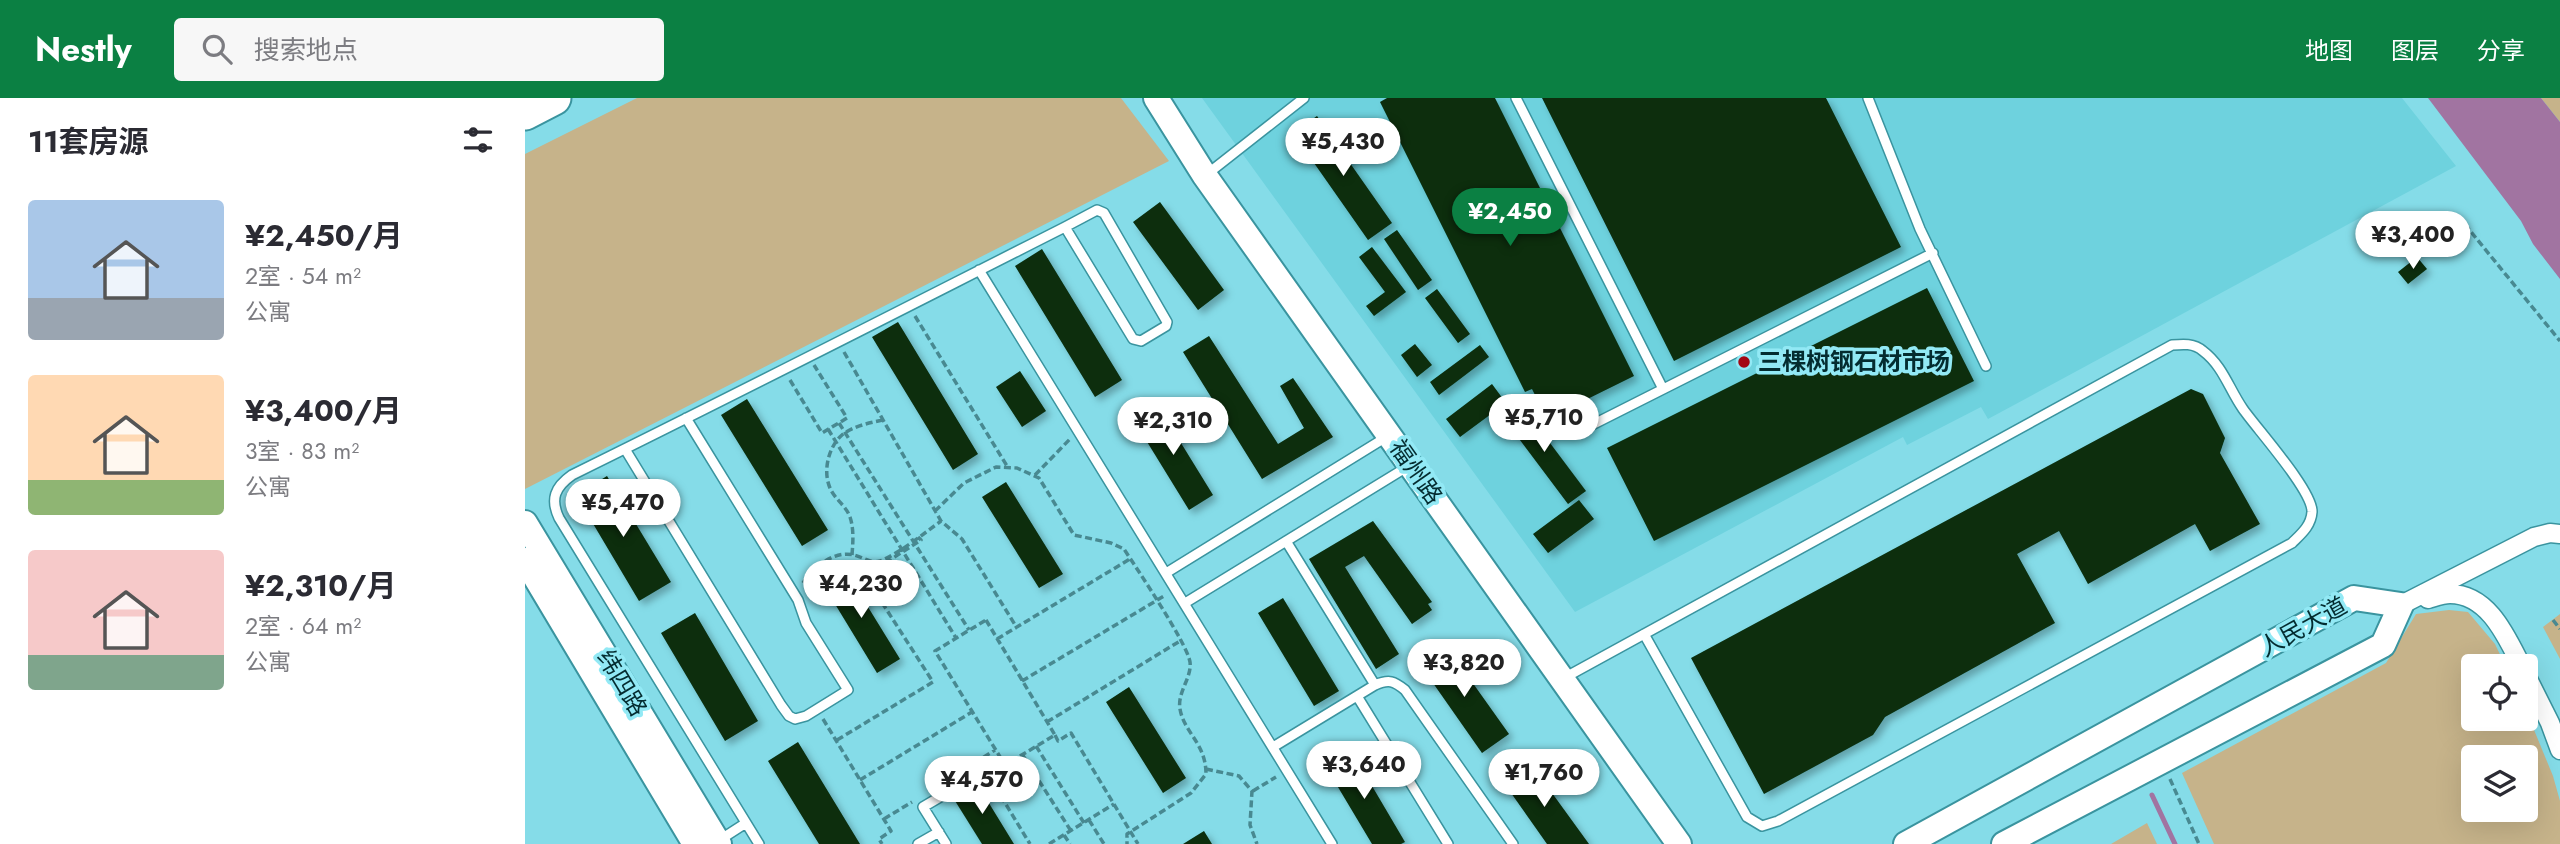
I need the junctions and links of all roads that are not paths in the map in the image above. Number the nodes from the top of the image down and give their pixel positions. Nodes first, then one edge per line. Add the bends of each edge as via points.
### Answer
1 (554, 98) edge
2 (1156, 98) edge
3 (1304, 98) edge
4 (1516, 98) edge
5 (1868, 98) edge
6 (525, 113) edge
7 (1205, 176) junction
8 (1065, 227) junction
9 (1933, 253) junction
10 (979, 270) junction
11 (1986, 366) dead end
12 (1663, 389) junction
13 (686, 418) junction
14 (1582, 430) dead end
15 (1390, 435) junction
16 (625, 449) junction
17 (1411, 465) junction
18 (525, 523) edge
19 (2560, 534) edge
20 (1286, 541) junction
21 (525, 561) edge
22 (1166, 573) junction
23 (1185, 603) junction
24 (2401, 605) junction
25 (1644, 635) junction
26 (2515, 654) edge
27 (1563, 679) junction
28 (1375, 685) junction
29 (1357, 696) junction
30 (2538, 702) edge
31 (1273, 747) junction
32 (2560, 750) edge
33 (940, 797) dead end
34 (746, 823) junction
35 (939, 832) junction
36 (711, 843) edge
37 (759, 844) edge
38 (918, 844) edge
39 (946, 844) edge
40 (1332, 844) edge
41 (1448, 844) edge
42 (1513, 844) edge
43 (1679, 844) edge
44 (1906, 844) edge
45 (2004, 844) edge

1 - 6 highway
2 - 7 street, 福州路
3 - 7 lane
4 - 12 lane
5 - 9 lane
7 - 15 street, 福州路
8 - 8 lane via 1097,210 1104,214 1166,326 1141,341 1133,339
8 - 10 lane
9 - 11 lane
9 - 12 lane
10 - 13 lane
10 - 22 lane
12 - 14 lane
13 - 16 lane
13 - 16 lane via 848,690 817,709 795,719 789,716
15 - 17 street, 福州路
15 - 22 lane
16 - 34 lane via 563,481 554,496 554,507
17 - 20 lane
17 - 27 street, 福州路
18 - 36 street, 纬四路
19 - 24 street via 2535,537
20 - 23 lane
20 - 28 lane
21 - 36 street, 纬四路
22 - 23 lane
23 - 31 lane
24 - 26 street via 2451,594 2467,598 2485,608 2500,625
24 - 44 street, 人民大道 via 2354,598
24 - 45 street via 2383,645
25 - 25 lane via 2172,345 2187,343 2202,349 2221,370 2241,406 2306,492 2312,510 2308,526 2292,543 1762,826 1747,817
25 - 27 lane
27 - 43 street, 福州路
28 - 29 lane
28 - 42 lane via 1390,680 1405,690
29 - 31 lane
29 - 41 lane
30 - 32 street
31 - 40 lane
33 - 35 lane via 923,807
34 - 36 lane
34 - 37 lane
35 - 38 lane
35 - 39 lane

